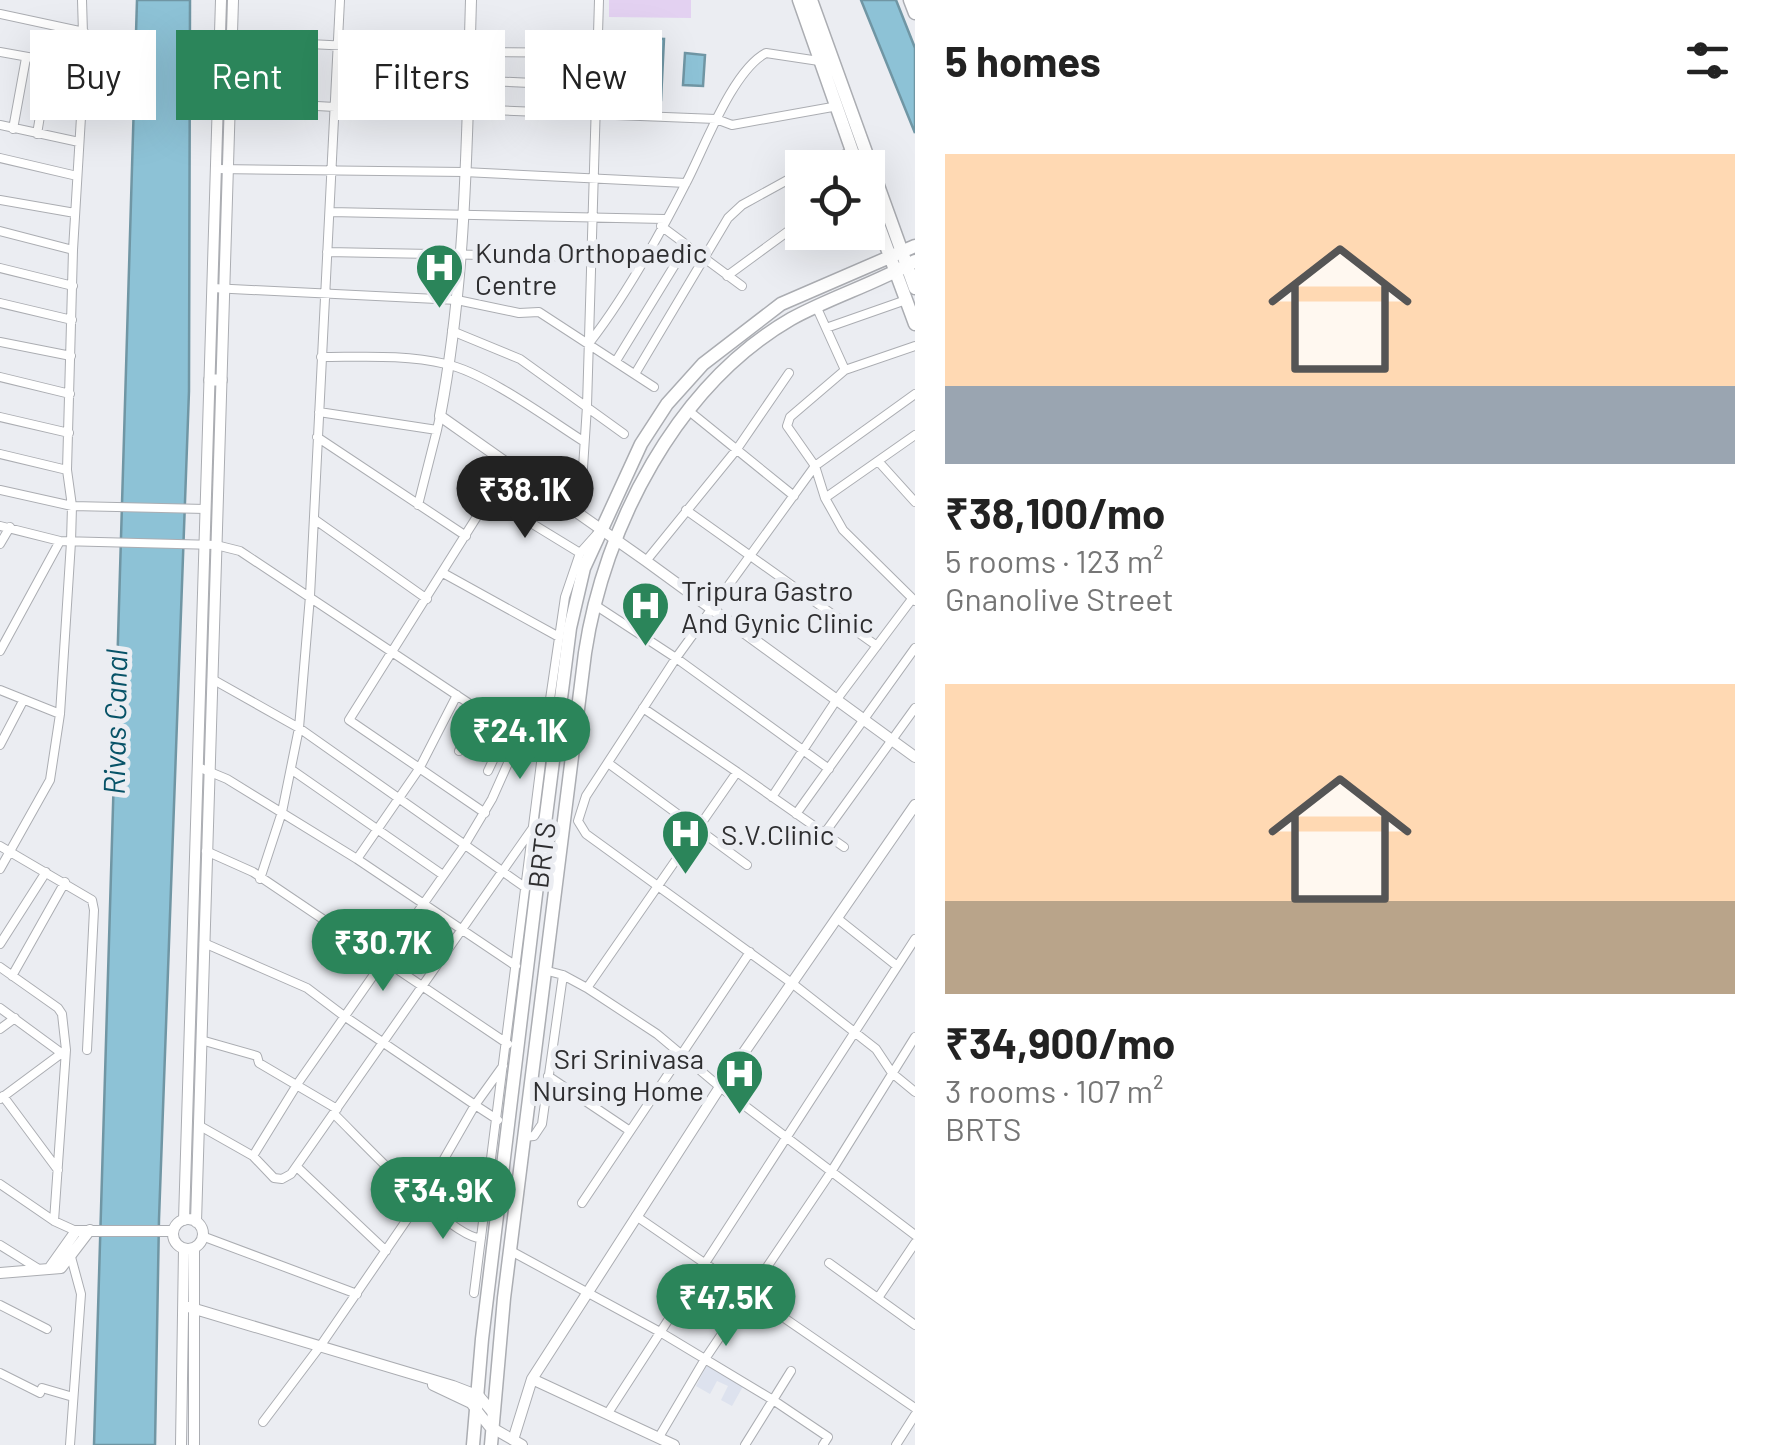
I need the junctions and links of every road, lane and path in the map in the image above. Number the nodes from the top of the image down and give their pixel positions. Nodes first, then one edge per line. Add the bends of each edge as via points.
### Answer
1 (82, 0) edge
2 (221, 0) edge
3 (233, 0) edge
4 (340, 0) edge
5 (471, 0) edge
6 (599, 0) edge
7 (799, 0) edge
8 (812, 0) edge
9 (910, 0) edge
10 (915, 13) edge
11 (0, 14) edge
12 (75, 30) edge
13 (84, 30) edge
14 (225, 30) edge
15 (228, 30) edge
16 (339, 30) edge
17 (470, 30) edge
18 (598, 30) edge
19 (318, 44) edge
20 (338, 45) joint
21 (0, 52) edge
22 (26, 58) junction
23 (30, 59) edge
24 (823, 62) junction
25 (318, 106) edge
26 (838, 106) junction
27 (336, 107) junction
28 (662, 118) edge
29 (40, 120) edge
30 (80, 120) edge
31 (223, 120) edge
32 (467, 120) edge
33 (595, 120) edge
34 (716, 120) junction
35 (0, 126) edge
36 (13, 128) junction
37 (38, 134) junction
38 (78, 142) junction
39 (853, 150) edge
40 (0, 158) edge
41 (222, 169) junction
42 (332, 170) junction
43 (464, 172) junction
44 (76, 176) junction
45 (594, 180) junction
46 (785, 181) edge
47 (686, 183) junction
48 (0, 200) edge
49 (330, 212) junction
50 (75, 213) junction
51 (462, 214) junction
52 (593, 218) junction
53 (663, 223) junction
54 (885, 224) edge
55 (0, 231) edge
56 (785, 233) edge
57 (687, 245) junction
58 (73, 250) junction
59 (902, 251) edge
60 (327, 252) junction
61 (461, 256) junction
62 (590, 257) junction
63 (645, 258) junction
64 (706, 259) junction
65 (906, 266) edge
66 (0, 268) edge
67 (727, 276) junction
68 (73, 286) junction
69 (742, 286) dead end
70 (218, 288) junction
71 (915, 288) edge
72 (324, 295) junction
73 (457, 300) junction
74 (906, 300) junction
75 (0, 303) edge
76 (816, 306) junction
77 (72, 320) junction
78 (915, 324) edge
79 (826, 328) junction
80 (452, 331) junction
81 (0, 342) edge
82 (590, 342) junction
83 (915, 346) edge
84 (71, 356) junction
85 (321, 357) junction
86 (616, 361) junction
87 (450, 364) junction
88 (845, 370) junction
89 (788, 373) dead end
90 (636, 374) junction
91 (0, 377) edge
92 (215, 380) junction
93 (654, 387) dead end
94 (70, 394) junction
95 (915, 394) edge
96 (588, 406) junction
97 (689, 411) junction
98 (318, 412) junction
99 (440, 416) junction
100 (0, 417) edge
101 (437, 430) junction
102 (68, 433) junction
103 (624, 434) dead end
104 (915, 435) edge
105 (318, 437) junction
106 (582, 441) junction
107 (737, 449) junction
108 (0, 454) edge
109 (878, 461) junction
110 (510, 464) junction
111 (815, 466) junction
112 (68, 470) junction
113 (0, 490) edge
114 (794, 496) junction
115 (490, 498) junction
116 (825, 498) junction
117 (915, 502) edge
118 (418, 505) junction
119 (72, 506) junction
120 (202, 509) junction
121 (686, 510) junction
122 (580, 515) junction
123 (314, 519) junction
124 (5, 526) edge
125 (601, 532) junction
126 (466, 536) junction
127 (65, 541) junction
128 (617, 543) junction
129 (0, 544) edge
130 (210, 544) junction
131 (580, 553) junction
132 (749, 556) junction
133 (646, 560) junction
134 (443, 573) junction
135 (310, 596) junction
136 (427, 599) junction
137 (914, 600) edge
138 (595, 605) junction
139 (712, 609) junction
140 (559, 637) junction
141 (878, 646) junction
142 (915, 648) edge
143 (0, 651) edge
144 (392, 654) junction
145 (676, 658) junction
146 (212, 679) junction
147 (0, 690) edge
148 (457, 695) junction
149 (838, 699) junction
150 (22, 701) junction
151 (644, 708) junction
152 (915, 708) edge
153 (482, 712) junction
154 (60, 714) junction
155 (865, 719) junction
156 (510, 724) junction
157 (299, 728) junction
158 (521, 734) junction
159 (891, 740) junction
160 (0, 744) edge
161 (543, 748) junction
162 (803, 750) junction
163 (459, 752) dead end
164 (915, 757) edge
165 (608, 763) junction
166 (204, 769) junction
167 (419, 769) junction
168 (829, 769) junction
169 (292, 770) junction
170 (488, 770) dead end
171 (737, 772) junction
172 (772, 797) junction
173 (398, 800) junction
174 (915, 805) edge
175 (282, 812) junction
176 (484, 813) junction
177 (796, 814) junction
178 (533, 827) junction
179 (378, 828) junction
180 (698, 828) junction
181 (824, 834) junction
182 (0, 846) edge
183 (464, 846) junction
184 (844, 848) dead end
185 (206, 851) junction
186 (10, 852) junction
187 (357, 859) junction
188 (747, 865) dead end
189 (0, 869) edge
190 (46, 872) junction
191 (502, 872) junction
192 (443, 875) junction
193 (260, 879) junction
194 (65, 882) junction
195 (657, 886) junction
196 (526, 888) junction
197 (424, 903) junction
198 (838, 919) junction
199 (462, 929) junction
200 (915, 939) edge
201 (204, 943) junction
202 (0, 944) edge
203 (750, 952) junction
204 (385, 959) junction
205 (516, 966) junction
206 (897, 966) junction
207 (0, 967) edge
208 (544, 970) junction
209 (563, 974) junction
210 (12, 976) junction
211 (793, 984) junction
212 (422, 985) junction
213 (587, 988) junction
214 (0, 1008) edge
215 (344, 1016) junction
216 (15, 1018) junction
217 (0, 1029) edge
218 (853, 1033) junction
219 (915, 1037) edge
220 (201, 1040) junction
221 (383, 1042) junction
222 (508, 1044) junction
223 (88, 1050) dead end
224 (63, 1051) junction
225 (682, 1054) junction
226 (504, 1064) junction
227 (892, 1073) junction
228 (548, 1076) junction
229 (298, 1083) junction
230 (720, 1087) junction
231 (915, 1092) edge
232 (2, 1097) edge
233 (476, 1105) junction
234 (336, 1112) junction
235 (498, 1120) junction
236 (200, 1126) junction
237 (630, 1130) junction
238 (788, 1136) junction
239 (524, 1137) junction
240 (253, 1156) junction
241 (297, 1167) junction
242 (58, 1170) junction
243 (831, 1172) junction
244 (0, 1184) edge
245 (421, 1199) junction
246 (582, 1203) dead end
247 (636, 1216) junction
248 (54, 1221) junction
249 (190, 1221) junction
250 (76, 1230) junction
251 (93, 1230) junction
252 (167, 1230) junction
253 (202, 1236) junction
254 (481, 1238) junction
255 (915, 1239) edge
256 (0, 1245) edge
257 (189, 1248) junction
258 (386, 1250) junction
259 (512, 1251) junction
260 (71, 1257) junction
261 (704, 1262) junction
262 (829, 1263) dead end
263 (43, 1268) junction
264 (0, 1274) edge
265 (588, 1292) junction
266 (748, 1292) junction
267 (474, 1293) dead end
268 (357, 1294) junction
269 (878, 1298) junction
270 (0, 1305) edge
271 (191, 1307) junction
272 (915, 1324) edge
273 (47, 1329) dead end
274 (660, 1332) junction
275 (321, 1346) junction
276 (705, 1358) junction
277 (791, 1371) dead end
278 (0, 1373) edge
279 (532, 1378) junction
280 (73, 1397) junction
281 (773, 1400) junction
282 (476, 1401) junction
283 (915, 1408) edge
284 (608, 1413) junction
285 (915, 1416) edge
286 (493, 1421) junction
287 (263, 1422) dead end
288 (658, 1437) junction
289 (826, 1441) edge
290 (516, 1443) edge
291 (70, 1445) edge
292 (182, 1445) edge
293 (194, 1445) edge
294 (472, 1445) edge
295 (491, 1445) edge
296 (674, 1445) edge
297 (745, 1445) edge
298 (840, 1445) edge
299 (896, 1445) edge

1 - 13 street
2 - 14 street
3 - 15 street
4 - 16 street
5 - 17 street
6 - 18 street
7 - 24 main road
8 - 59 main road
9 - 10 main road
11 - 12 street
19 - 20 street
20 - 27 street
21 - 22 street
22 - 23 street
22 - 36 street
24 - 26 main road
24 - 34 street via 774,52 758,57
25 - 27 street
26 - 34 street via 750,124
26 - 39 main road
27 - 42 street
28 - 34 street
29 - 37 street
30 - 38 street
31 - 41 street
32 - 43 street
33 - 45 street
34 - 47 street
35 - 36 street
36 - 37 street
37 - 38 street
38 - 44 street
40 - 44 street
41 - 42 street
41 - 70 street
42 - 43 street
42 - 49 street
43 - 45 street
43 - 51 street
44 - 50 street
45 - 47 street
45 - 52 street
46 - 64 street via 742,204
47 - 53 street
48 - 50 street
49 - 51 street
49 - 60 street
50 - 58 street
51 - 52 street
51 - 61 street
52 - 53 street
52 - 62 street
53 - 57 street
53 - 63 street
54 - 59 main road
55 - 58 street
56 - 67 street
57 - 64 street
57 - 86 street
58 - 68 street
59 - 65 main road
59 - 125 main road, BRTS via 782,304 702,364 653,425
60 - 61 street
60 - 72 street
61 - 62 street
61 - 73 street
62 - 63 street
62 - 82 street
63 - 82 street
64 - 67 street
64 - 90 street
65 - 71 main road
65 - 74 main road
65 - 76 main road
66 - 68 street
67 - 69 street
68 - 77 street
70 - 72 street
70 - 92 street
72 - 73 street
72 - 85 street
73 - 80 street
73 - 82 street via 538,312
74 - 78 main road
74 - 79 street
75 - 77 street
76 - 79 street
76 - 97 main road via 752,347
77 - 84 street
79 - 88 street
80 - 87 street
80 - 96 street via 520,358
81 - 84 street
82 - 86 street
82 - 96 street
83 - 88 street
84 - 94 street
85 - 87 street
85 - 98 street
86 - 90 street
87 - 99 street
87 - 106 street
88 - 111 street via 787,426
89 - 107 street
90 - 93 street
91 - 94 street
92 - 120 street
92 - 130 street
94 - 102 street
95 - 111 street
96 - 103 street
96 - 106 street
97 - 107 street
97 - 128 main road via 657,452
98 - 101 street
98 - 105 street
99 - 101 street
99 - 110 street
100 - 102 street
101 - 118 street
102 - 112 street
104 - 109 street
105 - 118 street
105 - 123 street
106 - 122 street
107 - 114 street
107 - 121 street
108 - 112 street
109 - 116 street
109 - 117 street
110 - 115 street
110 - 122 street
111 - 114 street
111 - 116 street
112 - 119 street
113 - 119 street
114 - 132 street
115 - 126 street
115 - 131 street
116 - 137 street via 853,543
118 - 126 street
119 - 120 street
119 - 127 street
120 - 130 street
121 - 132 street
121 - 133 street
122 - 125 street
123 - 135 street
123 - 136 street
124 - 127 street
124 - 129 street
125 - 128 street
125 - 131 street
125 - 282 main road, BRTS via 580,579 568,640
126 - 134 street
127 - 130 street
127 - 143 street
127 - 154 street
128 - 133 street
128 - 138 main road
130 - 135 street via 240,551
130 - 146 street
130 - 166 street
131 - 140 street
132 - 139 street
132 - 141 street
133 - 139 street
134 - 136 street
134 - 140 street
135 - 144 street
135 - 157 street
136 - 144 street
137 - 141 street
138 - 145 street
138 - 208 main road
139 - 145 street
139 - 149 street
140 - 161 street
141 - 149 street
142 - 155 street
144 - 148 street
144 - 167 street via 349,720
145 - 151 street
145 - 162 street
146 - 157 street
146 - 166 street
147 - 150 street
148 - 153 street
148 - 167 street
149 - 155 street
149 - 162 street
150 - 154 street
150 - 160 street
151 - 165 street
151 - 171 street
152 - 159 street
153 - 156 street
153 - 163 street
154 - 186 street via 50,780
155 - 159 street
155 - 168 street
156 - 158 street
156 - 170 street
157 - 169 street
157 - 173 street
158 - 161 street
158 - 176 street
159 - 164 street
159 - 181 street
161 - 178 street
162 - 168 street
162 - 172 street
165 - 180 street
165 - 195 street via 580,810 580,827
166 - 175 street
166 - 185 street
166 - 249 street
167 - 173 street
167 - 176 street
168 - 177 street
169 - 175 street
169 - 179 street
171 - 172 street
171 - 180 street
172 - 177 street
173 - 179 street
173 - 183 street
174 - 198 street
175 - 187 street
175 - 193 street
176 - 183 street
177 - 181 street
178 - 191 street
178 - 196 street
179 - 187 street
179 - 192 street
180 - 188 street
180 - 195 street
181 - 184 street
182 - 186 street
183 - 191 street
183 - 192 street
185 - 193 street
185 - 201 street
186 - 189 street
186 - 190 street
187 - 197 street
190 - 194 street
190 - 202 street
191 - 196 street
191 - 199 street
192 - 197 street
193 - 204 street
194 - 210 street
194 - 223 street via 87,894 94,910
195 - 203 street
195 - 213 street
196 - 205 street
197 - 199 street
197 - 204 street
198 - 206 street
198 - 211 street
199 - 205 street
199 - 212 street
200 - 206 street
201 - 215 street via 307,988
201 - 220 street
203 - 211 street
203 - 225 street
204 - 212 street
204 - 215 street
205 - 222 street
206 - 218 street
207 - 210 street
208 - 209 street
208 - 239 main road
209 - 213 street
209 - 228 street
210 - 224 street via 62,1014
211 - 218 street
211 - 230 street
212 - 221 street
212 - 222 street
213 - 225 street
214 - 216 street
215 - 221 street
215 - 229 street
216 - 217 street
216 - 224 street
218 - 227 street via 876,1049
218 - 238 street
219 - 227 street
220 - 229 street via 257,1056
220 - 236 street
221 - 233 street
221 - 234 street
222 - 226 street
224 - 232 street
224 - 242 street
225 - 230 street
225 - 237 street
226 - 233 street
226 - 235 street
227 - 231 street
227 - 243 street
228 - 237 street
228 - 239 street via 542,1124 534,1136
229 - 234 street
229 - 240 street
230 - 238 street
230 - 247 street
232 - 242 street
233 - 235 street
233 - 245 street
234 - 241 street
234 - 245 street
235 - 254 street
236 - 240 street
236 - 249 street
237 - 246 street
238 - 243 street
238 - 261 street
239 - 259 main road
240 - 241 street via 274,1178
241 - 258 street
242 - 248 street
243 - 255 street
243 - 266 street
244 - 248 street
245 - 254 street via 467,1236
245 - 258 street
247 - 261 street
247 - 265 street
248 - 250 street
249 - 252 street
249 - 253 street
250 - 251 street
250 - 263 street
251 - 252 street
251 - 260 street
252 - 257 street via 176,1244
253 - 257 street
253 - 268 street
254 - 267 street
255 - 269 street
256 - 263 street
257 - 271 street
258 - 268 street
259 - 265 street
259 - 286 main road
260 - 263 street via 61,1268
260 - 280 street via 81,1294
261 - 266 street
261 - 274 street
262 - 269 street
263 - 264 street
265 - 274 street
265 - 279 street
266 - 276 street
266 - 283 street
268 - 275 street
269 - 272 street
270 - 273 street
271 - 275 street
271 - 292 street
271 - 293 street
274 - 276 street
274 - 284 street
275 - 282 street
275 - 287 street
276 - 281 street
276 - 288 street
277 - 281 street
278 - 280 street
279 - 284 street
279 - 290 street
280 - 291 street
281 - 289 street
281 - 297 street
282 - 286 street
282 - 294 main road, BRTS
284 - 288 street
285 - 299 street
286 - 290 street
286 - 295 main road
288 - 296 street
289 - 298 street

